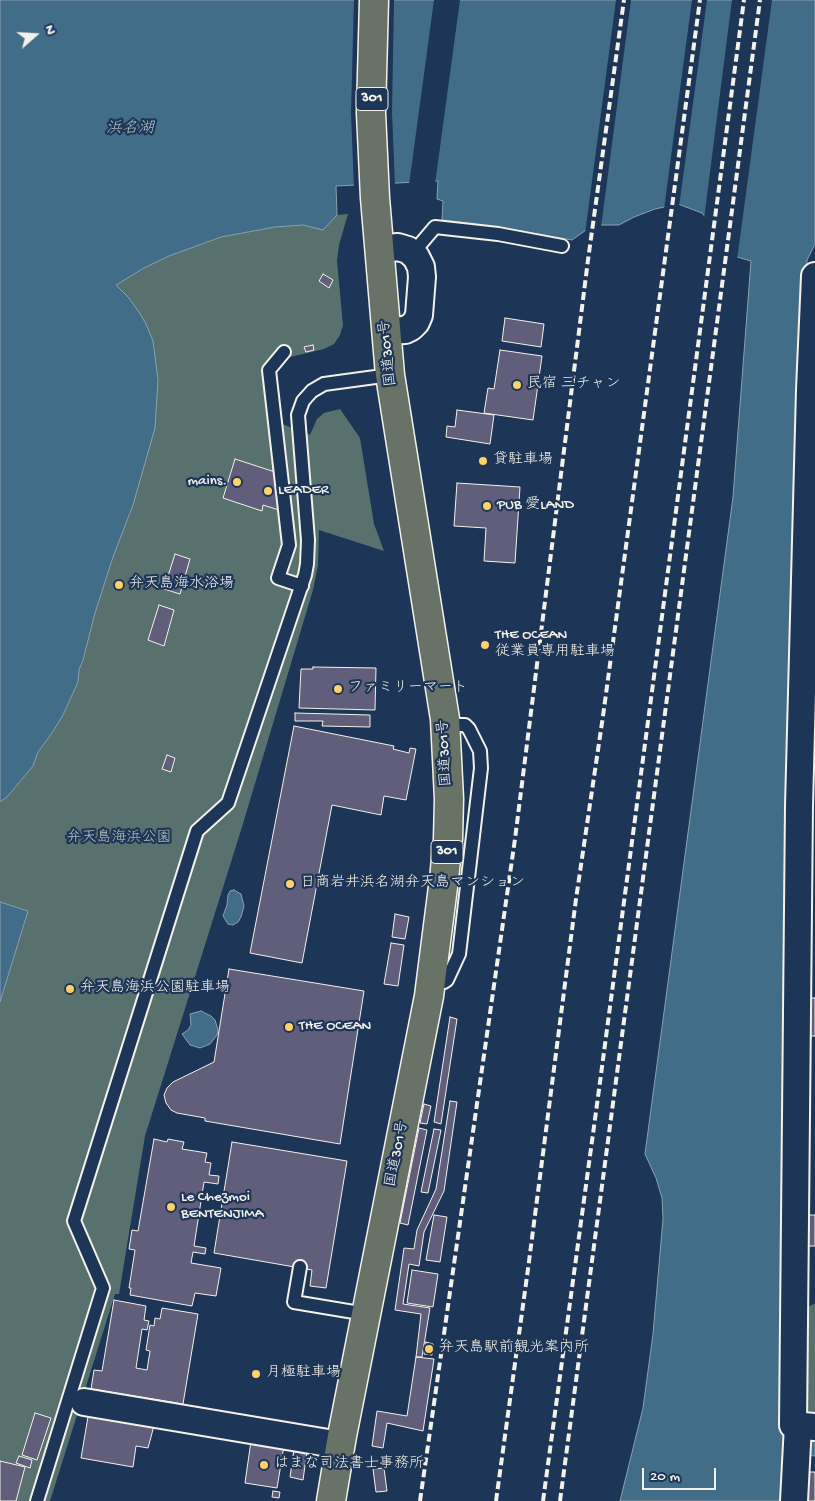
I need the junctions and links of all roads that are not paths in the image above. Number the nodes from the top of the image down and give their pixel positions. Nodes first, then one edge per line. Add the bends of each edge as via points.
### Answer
1 (374, 0) edge
2 (562, 246) dead end
3 (380, 249) junction
4 (412, 254) junction
5 (815, 276) edge
6 (386, 331) junction
7 (284, 352) dead end
8 (390, 375) junction
9 (812, 390) edge
10 (302, 586) junction
11 (807, 806) edge
12 (805, 1066) edge
13 (300, 1268) dead end
14 (366, 1314) junction
15 (84, 1402) dead end
16 (802, 1435) edge
17 (340, 1445) junction
18 (36, 1501) edge
19 (331, 1501) edge
20 (352, 1501) edge
21 (794, 1501) edge

1 - 3 highway, 国道301号 / 301 via 372,113
2 - 4 lane via 434,227
3 - 4 street via 398,247
3 - 6 highway, 国道301号 / 301
4 - 6 street via 421,267 419,315 416,322 405,330
5 - 9 street
6 - 8 highway, 国道301号 / 301
7 - 10 lane via 269,370 289,545 278,578
8 - 10 lane via 324,384 303,401 298,422 308,564
8 - 14 highway, 国道301号 / 301 via 445,725 448,839 431,982
9 - 11 street
10 - 18 lane via 228,803 197,831 74,1220 103,1288
11 - 12 street
12 - 16 street via 793,1425
13 - 14 lane via 294,1302
14 - 17 highway, 国道301号 / 301
15 - 17 street
16 - 21 street
17 - 19 highway, 国道301号 / 301
17 - 20 highway

